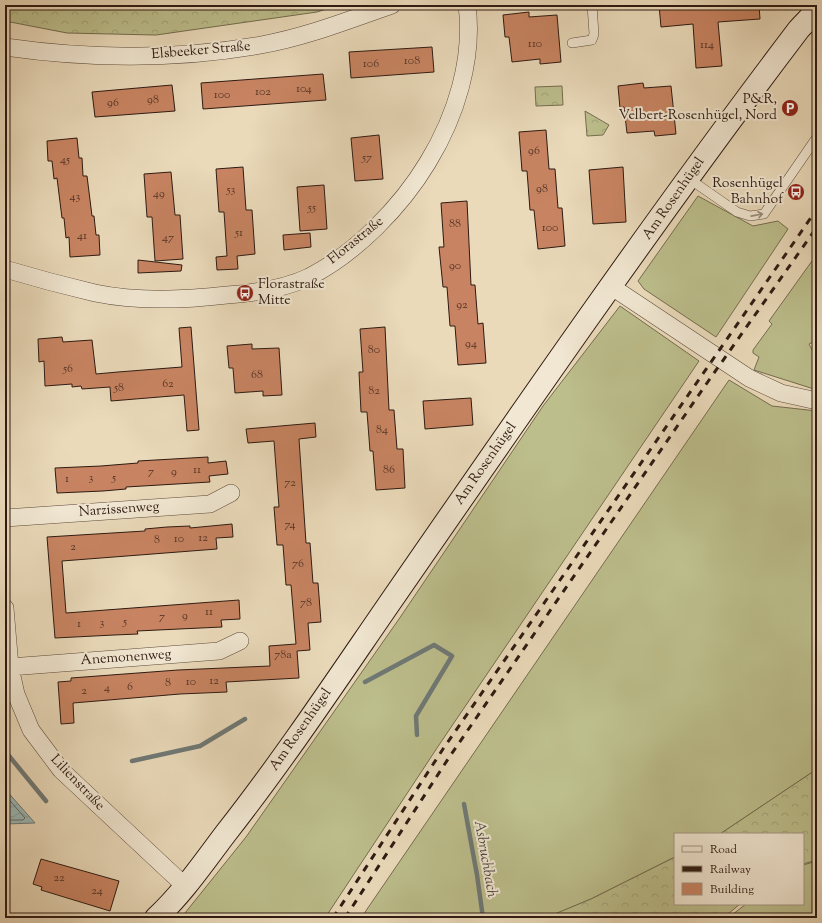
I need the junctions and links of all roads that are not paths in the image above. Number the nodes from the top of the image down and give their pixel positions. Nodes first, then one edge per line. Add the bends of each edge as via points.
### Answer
1 (392, 5) edge
2 (467, 5) edge
3 (592, 5) edge
4 (817, 10) edge
5 (572, 43) dead end
6 (5, 47) edge
7 (817, 137) edge
8 (688, 178) junction
9 (5, 269) edge
10 (612, 287) junction
11 (817, 401) edge
12 (231, 493) dead end
13 (5, 518) edge
14 (5, 608) edge
15 (240, 641) dead end
16 (10, 667) junction
17 (185, 886) junction
18 (156, 918) edge

1 - 6 street, Elsbeeker Straße via 320,30 262,45 193,53 120,57
2 - 9 street, Florastraße via 466,59 455,108 439,143 417,180 392,211 358,242 308,277 245,294 201,298 144,298 96,293
3 - 5 lane via 592,40
4 - 8 street, Am Rosenhügel via 794,35
8 -> 7 lane via 737,212 750,216 764,214
8 - 10 street, Am Rosenhügel
10 - 11 street via 749,378 781,392
10 - 17 street, Am Rosenhügel via 573,339 279,762
12 - 13 street, Narzissenweg via 210,504
14 - 16 street, Lilienstraße
15 - 16 street, Anemonenweg via 219,651
16 - 17 street, Lilienstraße via 16,694 31,730 61,770
17 - 18 street, Am Rosenhügel

